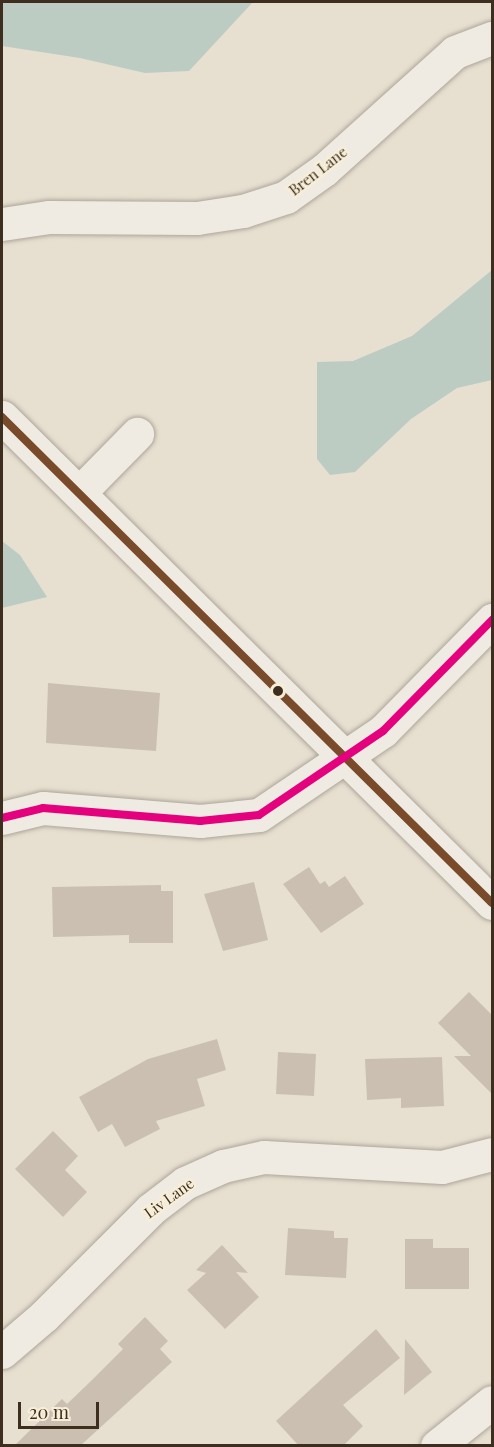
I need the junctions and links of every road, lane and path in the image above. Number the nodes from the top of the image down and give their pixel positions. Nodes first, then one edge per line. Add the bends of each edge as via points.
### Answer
1 (492, 38) edge
2 (2, 224) edge
3 (2, 417) edge
4 (137, 434) dead end
5 (79, 493) junction
6 (492, 620) edge
7 (345, 757) junction
8 (2, 818) edge
9 (492, 903) edge
10 (492, 1154) edge
11 (2, 1352) edge
12 (492, 1402) edge
13 (437, 1446) edge

1 - 2 street, Bren Lane via 455,52 324,170 286,197 243,212 197,218 49,217
3 - 5 street
4 - 5 street
5 - 7 street
6 - 7 street via 383,731
7 - 8 street via 259,815 228,821 43,808
7 - 9 street
10 - 11 street, Liv Lane via 442,1167 264,1157 223,1166 185,1183 151,1209 44,1316
12 - 13 street

